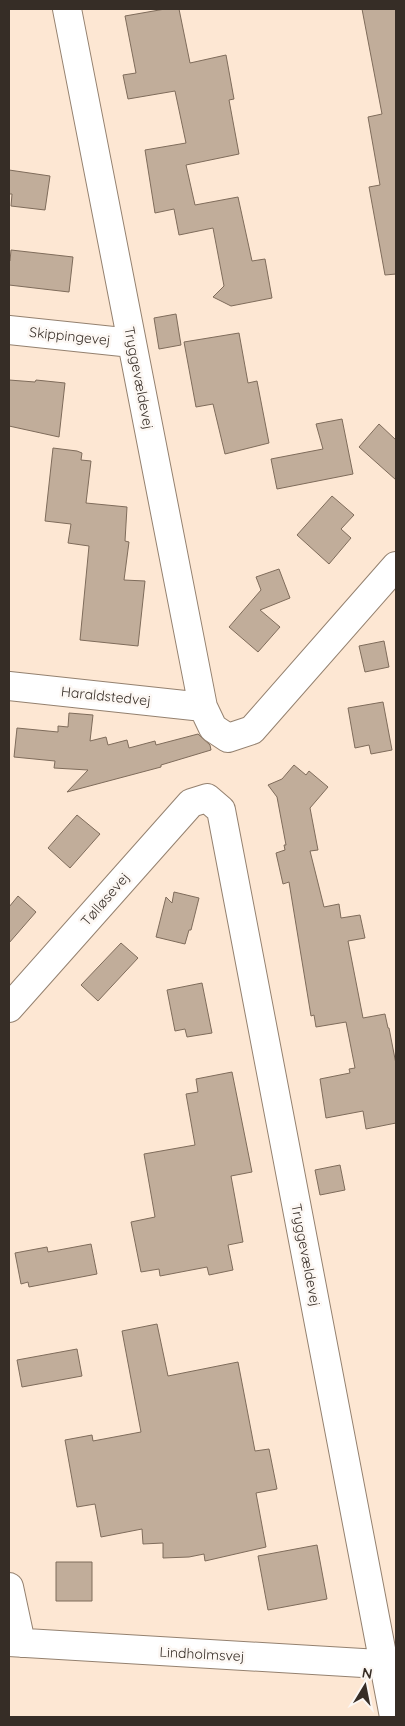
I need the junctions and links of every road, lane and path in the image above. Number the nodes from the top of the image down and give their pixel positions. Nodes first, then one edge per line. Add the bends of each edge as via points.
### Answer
1 (66, 9) edge
2 (9, 330) edge
3 (132, 343) junction
4 (396, 566) edge
5 (9, 686) edge
6 (203, 707) junction
7 (207, 798) joint
8 (9, 1008) edge
9 (9, 1587) edge
10 (15, 1643) edge
11 (390, 1665) edge
12 (394, 1717) edge

1 - 3 street, Tryggevældevej
2 - 3 street, Skippingevej
3 - 6 street, Tryggevældevej
4 - 6 street, Tryggevældevej via 252,730 228,738 213,728
5 - 6 street, Haraldstedvej
7 - 8 street, Tølløsevej via 191,802
7 - 11 street, Tryggevældevej via 221,810
9 - 10 street
10 - 11 street, Lindholmsvej
11 - 12 street, Tryggevældevej

